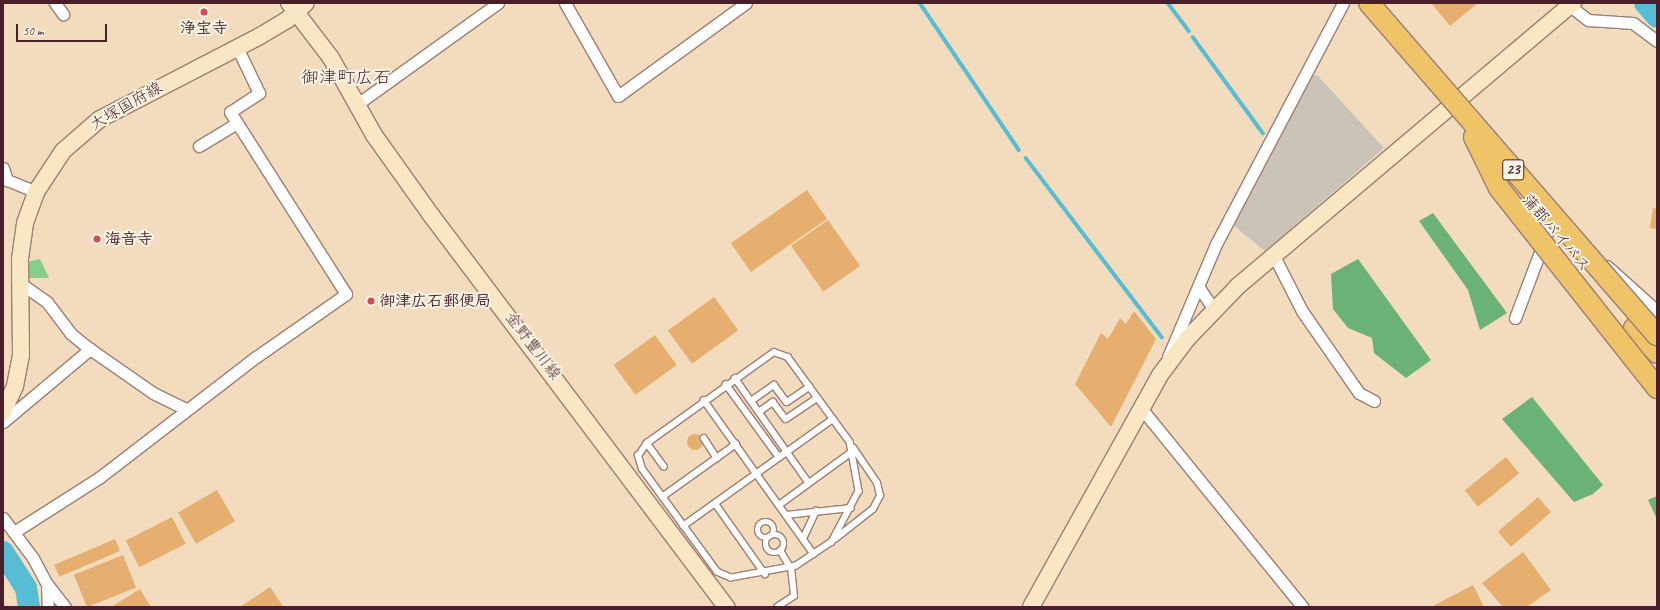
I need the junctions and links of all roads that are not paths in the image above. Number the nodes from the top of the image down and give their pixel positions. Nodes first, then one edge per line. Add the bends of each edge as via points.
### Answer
1 (56, 3) edge
2 (498, 3) edge
3 (565, 3) edge
4 (746, 3) edge
5 (1343, 3) edge
6 (1362, 3) edge
7 (1369, 3) edge
8 (1571, 4) edge
9 (298, 6) edge
10 (63, 14) dead end
11 (1657, 41) edge
12 (237, 47) junction
13 (356, 104) junction
14 (237, 123) junction
15 (1472, 134) junction
16 (200, 146) dead end
17 (3, 168) edge
18 (5, 181) edge
19 (36, 192) junction
20 (1274, 256) junction
21 (20, 283) junction
22 (1198, 286) junction
23 (1214, 310) junction
24 (1515, 318) dead end
25 (1655, 326) edge
26 (90, 349) junction
27 (1657, 353) edge
28 (1160, 375) junction
29 (735, 378) junction
30 (726, 384) junction
31 (810, 387) junction
32 (1657, 388) edge
33 (817, 398) junction
34 (704, 400) junction
35 (5, 401) edge
36 (751, 401) junction
37 (1374, 401) dead end
38 (1141, 408) junction
39 (186, 409) junction
40 (759, 412) junction
41 (832, 419) junction
42 (3, 422) edge
43 (704, 438) dead end
44 (850, 442) junction
45 (647, 443) junction
46 (736, 444) junction
47 (853, 451) junction
48 (787, 452) junction
49 (779, 457) junction
50 (717, 458) junction
51 (664, 466) dead end
52 (757, 473) junction
53 (809, 483) junction
54 (662, 498) junction
55 (715, 503) junction
56 (779, 505) junction
57 (851, 508) junction
58 (816, 511) junction
59 (786, 515) junction
60 (3, 518) edge
61 (683, 526) junction
62 (14, 532) junction
63 (803, 539) junction
64 (832, 542) junction
65 (780, 551) junction
66 (814, 554) junction
67 (791, 569) junction
68 (765, 574) junction
69 (47, 584) junction
70 (48, 607) edge
71 (65, 607) edge
72 (726, 607) edge
73 (777, 607) edge
74 (1031, 607) edge
75 (1303, 607) edge

1 - 10 street
2 - 13 street
3 - 4 street via 618,96
5 - 22 street via 1216,244
6 - 15 highway, 蒲郡バイパス / 23
7 - 25 highway, 蒲郡バイパス / 23, bridge
8 - 11 street via 1588,20 1633,23
8 - 20 main road
9 - 12 main road, 大塚国府線
9 - 13 main road, 金野豊川線 via 342,75
12 - 14 street via 259,93 230,112
12 - 19 main road, 大塚国府線 via 86,128 63,151
13 - 72 main road, 金野豊川線 via 431,215
14 - 16 street
14 - 39 street via 346,294
15 - 27 highway, 蒲郡バイパス / 23, bridge
15 - 32 highway, bridge via 1500,188
17 - 18 street
18 - 19 street
19 - 21 main road, 大塚国府線 via 22,240
20 - 23 main road
20 - 37 street via 1319,336 1359,393
21 - 26 street via 47,302 70,333
21 - 35 main road, 大塚国府線 via 21,355
22 - 23 street
22 - 28 street
23 - 28 main road
24 - 25 street via 1552,214
26 - 39 street via 153,394
26 - 42 street
28 - 38 main road
29 - 30 lane
29 - 31 lane via 765,355 777,352 788,358
29 - 36 lane
30 - 34 lane
30 - 49 lane
31 - 33 lane
31 - 36 lane via 787,402 774,385
33 - 40 lane via 786,419 774,402
33 - 41 lane
34 - 45 lane
34 - 46 lane
36 - 40 lane
38 - 74 main road
38 - 75 street
39 - 62 street via 94,481
40 - 48 lane
41 - 44 lane
41 - 48 lane
43 - 50 lane
44 - 47 lane
44 - 64 lane via 877,483 880,496 871,511
45 - 51 lane
45 - 54 lane via 640,450 639,462
46 - 50 lane
46 - 52 lane
47 - 53 lane
47 - 57 lane via 859,491
48 - 49 lane
48 - 53 lane
49 - 52 lane
50 - 54 lane
52 - 55 lane
52 - 56 lane
53 - 56 lane
54 - 61 lane
55 - 61 lane
55 - 68 lane
56 - 59 lane
57 - 58 lane
57 - 64 lane
58 - 59 lane
58 - 63 lane
59 - 63 lane
60 - 62 street
61 - 68 lane via 721,574 731,578
62 - 69 street
63 - 66 lane
64 - 66 lane
65 - 65 lane via 784,546 782,539 770,537 768,549
65 - 67 lane
66 - 67 lane
67 - 68 lane
67 - 73 lane via 794,596
69 - 70 street
69 - 71 street

